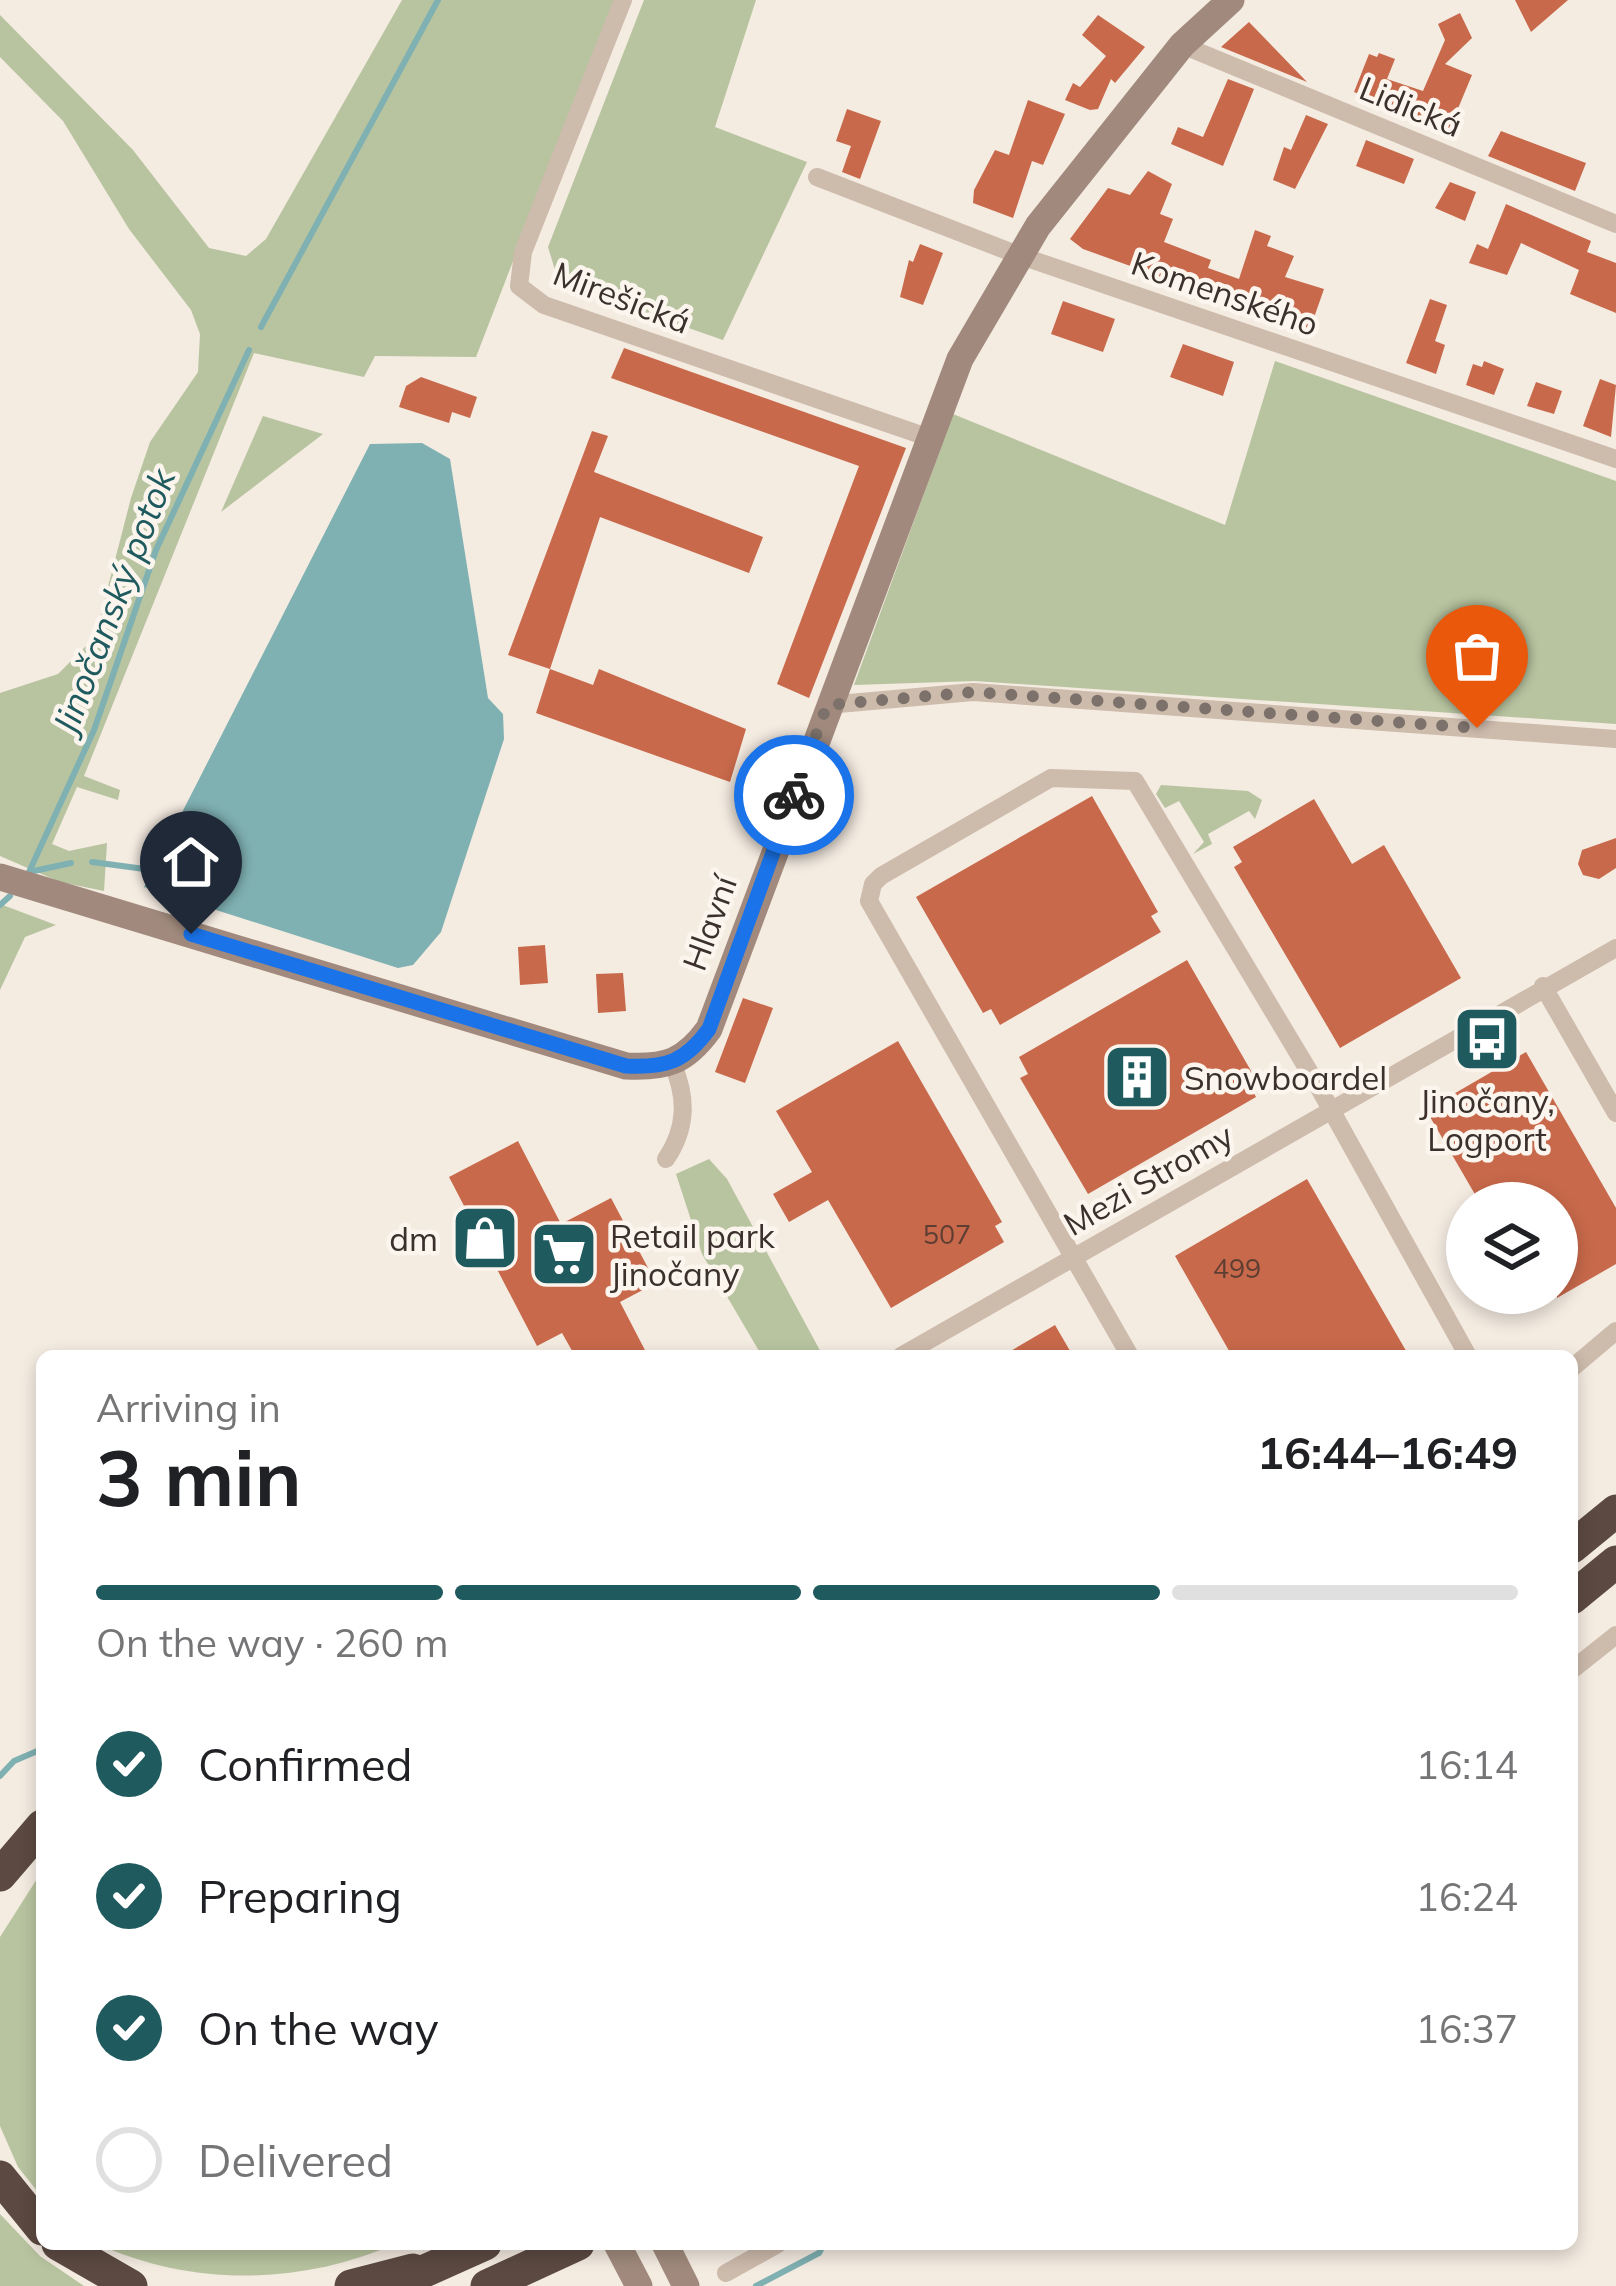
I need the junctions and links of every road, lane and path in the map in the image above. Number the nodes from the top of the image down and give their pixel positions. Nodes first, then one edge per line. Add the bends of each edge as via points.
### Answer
1 (623, 0) edge
2 (1231, 0) edge
3 (1182, 46) junction
4 (817, 178) dead end
5 (1616, 224) edge
6 (1018, 255) junction
7 (927, 437) junction
8 (1616, 459) edge
9 (827, 705) junction
10 (1616, 739) edge
11 (0, 877) edge
12 (1615, 947) edge
13 (1543, 986) junction
14 (673, 1065) junction
15 (1331, 1108) junction
16 (1616, 1113) edge
17 (666, 1159) dead end
18 (1075, 1256) junction
19 (1616, 1331) edge
20 (912, 1350) edge
21 (1127, 1350) edge
22 (1465, 1350) edge
23 (1578, 1362) edge
24 (1616, 1511) edge
25 (1578, 1542) edge
26 (1616, 1562) edge
27 (1578, 1593) edge
28 (1616, 1636) edge
29 (1578, 1665) edge
30 (36, 1833) edge
31 (0, 1875) edge
32 (0, 2177) edge
33 (36, 2222) edge
34 (68, 2250) edge
35 (472, 2250) edge
36 (565, 2250) edge
37 (620, 2250) edge
38 (667, 2250) edge
39 (767, 2250) edge
40 (449, 2260) junction
41 (542, 2261) junction
42 (726, 2272) dead end
43 (130, 2286) edge
44 (351, 2286) edge
45 (391, 2286) edge
46 (488, 2286) edge
47 (500, 2286) edge
48 (639, 2286) edge
49 (686, 2286) edge

1 - 7 street, Mirešická via 523,252 519,286 544,304
2 - 3 street, Hlavní
3 - 5 street, Lidická
3 - 6 street, Hlavní
4 - 6 street, Komenského
6 - 7 street, Hlavní
6 - 8 street, Komenského
7 - 9 street, Hlavní
9 - 10 street via 974,692
9 - 14 street, Hlavní via 709,1029
11 - 14 street via 626,1066
12 - 13 street, Mezi Stromy
13 - 15 street, Mezi Stromy
13 - 16 street
14 - 17 street via 683,1124
15 - 18 street, Mezi Stromy
15 - 18 street via 1135,781 1059,776 1041,783 881,876 869,901
15 - 22 street
18 - 20 street, Mezi Stromy
18 - 21 street
19 - 23 street
24 - 25 highway
26 - 27 highway
28 - 29 street
30 - 31 highway
32 - 33 highway
34 - 43 highway
35 - 40 highway
36 - 41 highway
37 - 48 street
38 - 49 street
39 - 42 street
40 - 44 highway
40 - 45 highway
41 - 46 highway
41 - 47 highway

